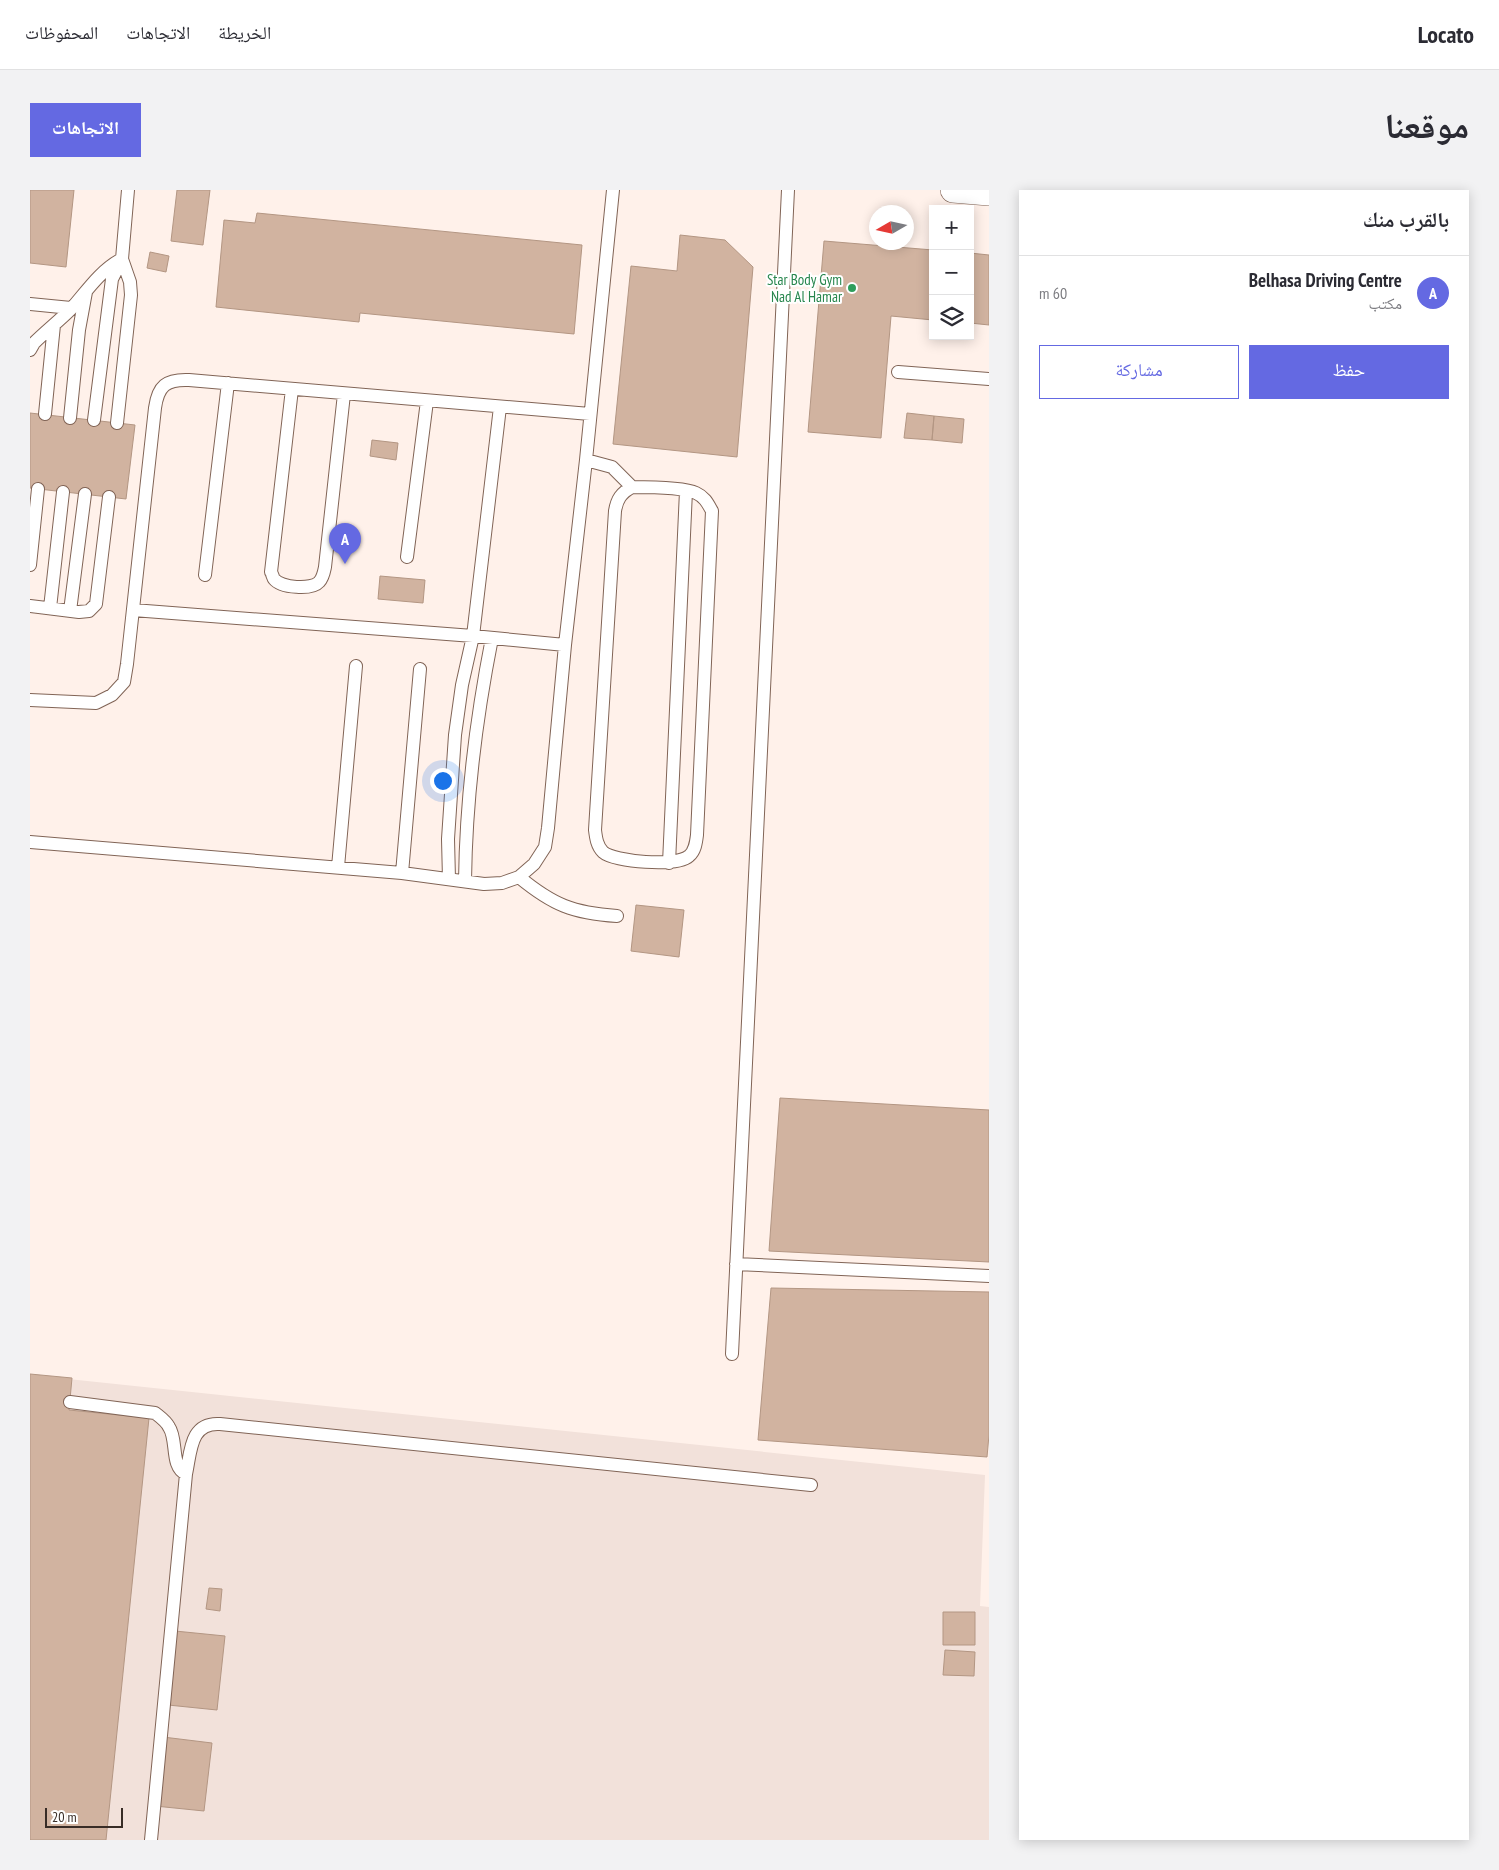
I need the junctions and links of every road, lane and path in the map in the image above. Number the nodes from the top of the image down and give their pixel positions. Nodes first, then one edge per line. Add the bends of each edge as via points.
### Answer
1 (128, 190) edge
2 (612, 190) edge
3 (788, 190) edge
4 (953, 190) edge
5 (989, 193) edge
6 (122, 259) junction
7 (87, 290) junction
8 (30, 304) edge
9 (72, 308) junction
10 (54, 325) junction
11 (30, 350) edge
12 (898, 372) dead end
13 (989, 379) edge
14 (228, 383) junction
15 (292, 389) junction
16 (344, 394) junction
17 (427, 401) junction
18 (500, 407) junction
19 (45, 414) dead end
20 (590, 414) junction
21 (70, 418) dead end
22 (94, 420) dead end
23 (117, 423) dead end
24 (586, 460) junction
25 (632, 487) junction
26 (38, 489) dead end
27 (686, 491) junction
28 (62, 492) dead end
29 (85, 494) dead end
30 (109, 497) dead end
31 (407, 557) dead end
32 (30, 565) edge
33 (206, 575) dead end
34 (30, 606) edge
35 (50, 608) junction
36 (133, 610) junction
37 (70, 611) junction
38 (472, 636) junction
39 (492, 638) junction
40 (565, 645) junction
41 (356, 666) dead end
42 (420, 669) dead end
43 (30, 700) edge
44 (30, 842) edge
45 (669, 862) junction
46 (338, 867) junction
47 (402, 873) junction
48 (519, 877) junction
49 (449, 879) junction
50 (465, 881) junction
51 (617, 916) dead end
52 (736, 1264) junction
53 (989, 1276) edge
54 (732, 1354) dead end
55 (70, 1402) dead end
56 (186, 1474) junction
57 (811, 1485) dead end
58 (151, 1840) edge

1 - 6 lane
2 - 20 lane
3 - 52 lane
4 - 5 street
6 - 7 lane via 104,271
6 - 22 lane via 112,279
6 - 23 lane via 132,295
7 - 9 lane
7 - 21 lane via 79,330
8 - 9 lane
9 - 10 lane
10 - 11 lane
10 - 19 lane
12 - 13 lane
14 - 15 lane
14 - 33 lane
14 - 36 lane via 176,379 164,385 157,396
15 - 16 lane
15 - 16 lane via 271,572 279,584 310,588 318,583 325,567
16 - 17 lane
17 - 18 lane
17 - 31 lane
18 - 20 lane
18 - 38 lane
20 - 24 lane
24 - 25 lane via 612,467
24 - 40 lane
25 - 27 lane
25 - 45 lane via 620,496 615,511 596,841 611,857
26 - 32 lane
27 - 45 lane
27 - 45 lane via 697,493 706,500 712,511 712,523 695,846 690,856 680,862
28 - 35 lane
29 - 37 lane
30 - 37 lane via 96,604 89,611
34 - 35 lane
35 - 37 lane
36 - 38 lane
36 - 43 lane via 124,682 112,696 96,702
38 - 39 lane
38 - 49 lane via 455,735 448,839
39 - 40 lane
39 - 50 lane via 474,748
40 - 48 lane via 545,847 534,864
41 - 46 lane
42 - 47 lane
44 - 46 lane
46 - 47 lane
47 - 49 lane
48 - 50 lane via 502,883
48 - 51 lane via 564,907 590,914
49 - 50 lane
52 - 53 lane
52 - 54 lane
55 - 56 lane via 155,1413 170,1428 178,1466
56 - 57 lane via 196,1433 211,1423
56 - 58 lane

